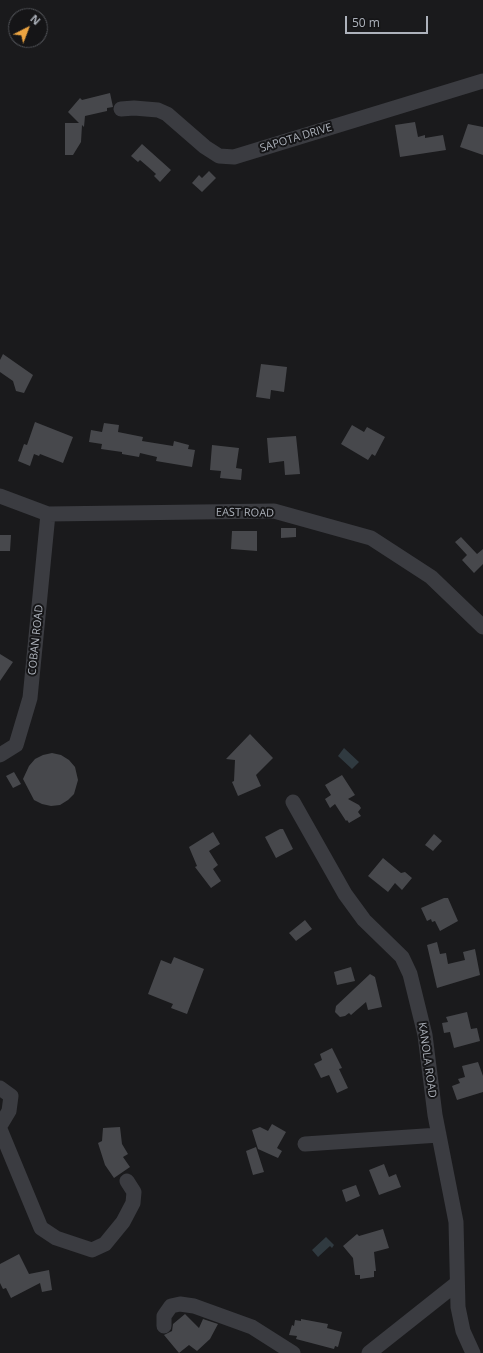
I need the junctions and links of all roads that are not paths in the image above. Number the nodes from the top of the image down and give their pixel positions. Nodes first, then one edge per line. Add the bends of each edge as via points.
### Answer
1 (483, 81) edge
2 (121, 109) dead end
3 (0, 496) edge
4 (48, 514) junction
5 (483, 627) edge
6 (0, 756) edge
7 (293, 802) dead end
8 (0, 1088) edge
9 (0, 1127) edge
10 (439, 1135) junction
11 (305, 1144) dead end
12 (127, 1181) dead end
13 (456, 1284) junction
14 (164, 1326) dead end
15 (293, 1353) edge
16 (369, 1353) edge
17 (473, 1353) edge

1 - 2 street, SAPOTA DRIVE via 234,158 219,156 205,147 168,114 140,108
3 - 4 street, EAST ROAD
4 - 5 street, EAST ROAD via 274,511 371,538 431,578
4 - 6 street, COBAN ROAD via 30,698 16,745
7 - 10 street, KANOLA ROAD via 345,894 364,920 402,957 410,974 425,1035
8 - 9 street via 11,1096 9,1112
9 - 12 street via 41,1228 56,1238 92,1250 105,1244 134,1203 134,1192
10 - 11 street
10 - 13 street, KANOLA ROAD via 452,1195 456,1229
13 - 16 street
13 - 17 street, KANOLA ROAD via 460,1322
14 - 15 street via 164,1316 171,1306 194,1306 252,1327

